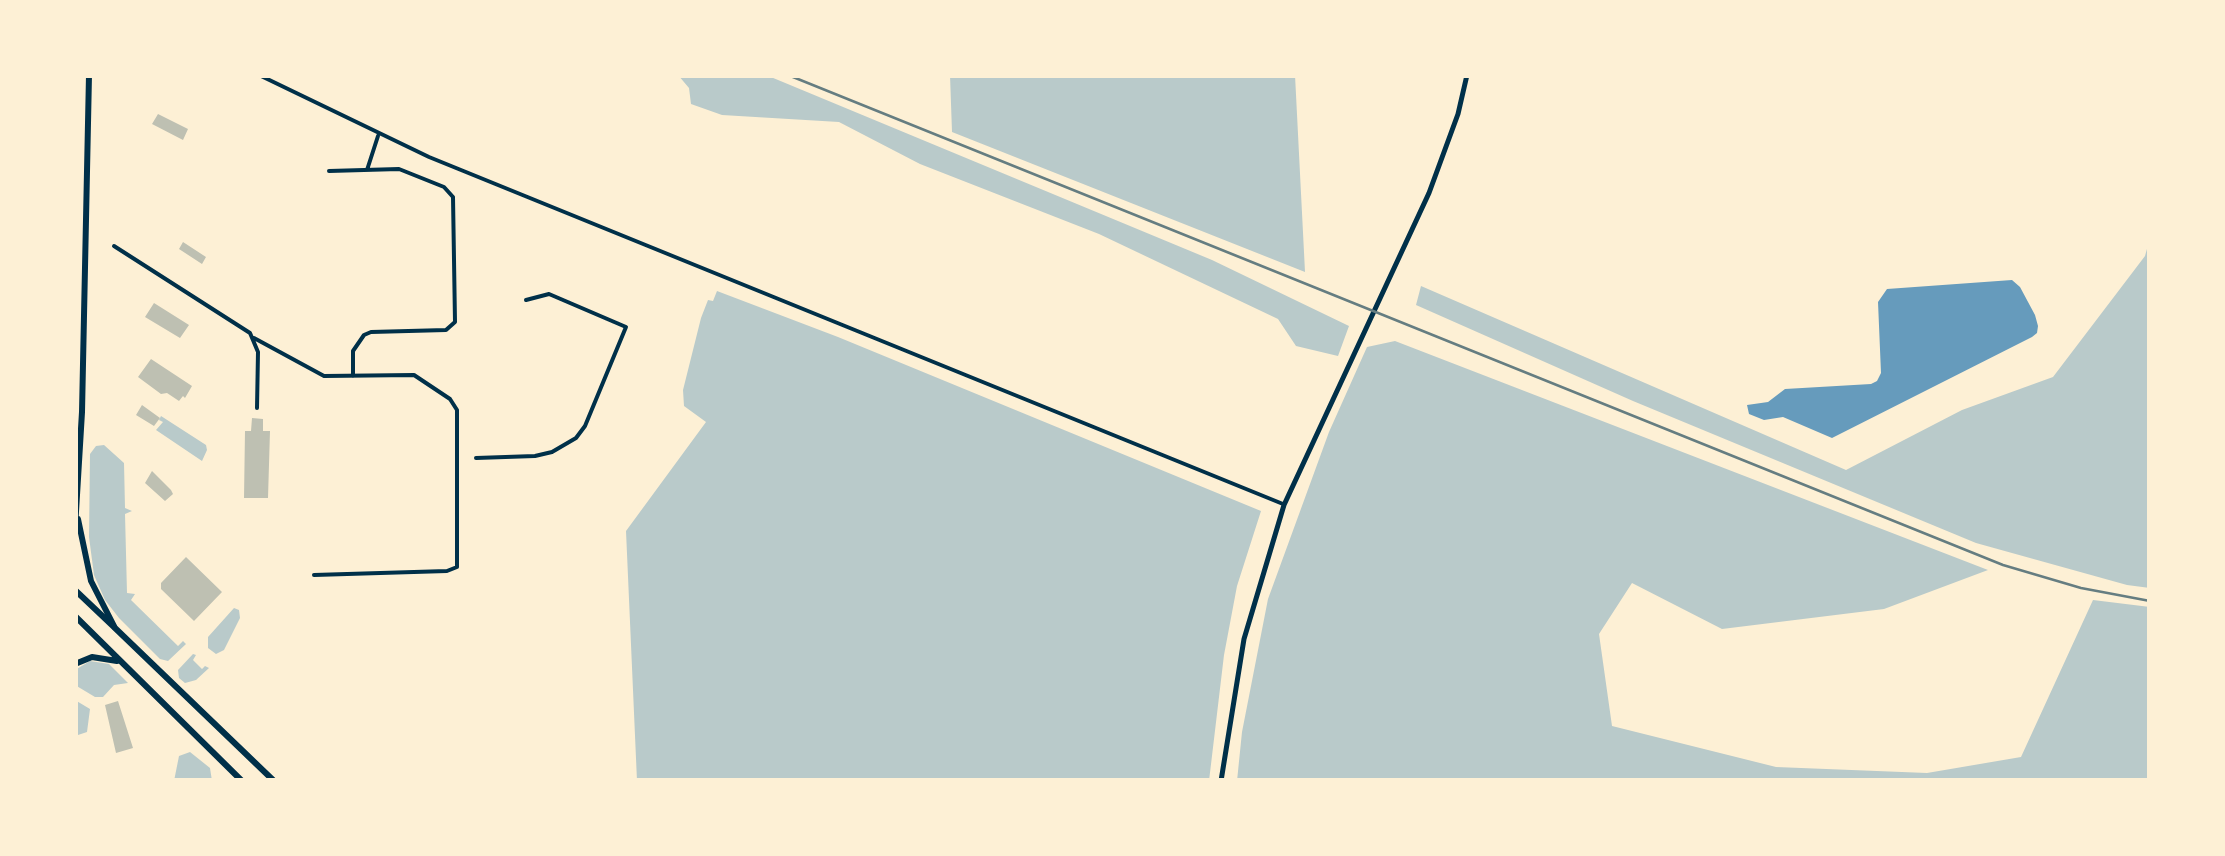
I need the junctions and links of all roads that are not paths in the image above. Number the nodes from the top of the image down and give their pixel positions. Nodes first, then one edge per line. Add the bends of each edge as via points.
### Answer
1 (90, 75) edge
2 (259, 75) edge
3 (1468, 75) edge
4 (378, 134) junction
5 (368, 170) junction
6 (330, 172) dead end
7 (86, 221) junction
8 (75, 222) edge
9 (114, 246) dead end
10 (526, 300) dead end
11 (75, 310) edge
12 (84, 310) junction
13 (254, 338) junction
14 (353, 376) junction
15 (256, 408) dead end
16 (476, 458) dead end
17 (1284, 504) junction
18 (76, 512) edge
19 (75, 528) edge
20 (314, 575) dead end
21 (75, 590) edge
22 (75, 616) edge
23 (114, 628) junction
24 (118, 661) junction
25 (75, 664) edge
26 (242, 781) edge
27 (274, 781) edge
28 (1221, 781) edge

1 - 7 main road
2 - 4 street
3 - 17 street via 1428,193
4 - 5 street
4 - 17 street
5 - 6 street
5 - 14 street via 399,169 451,193 456,322 446,330 364,335 352,351
7 - 8 main road
7 - 12 main road
9 - 13 street
10 - 16 street via 549,294 626,327 576,438 535,456
11 - 12 main road
12 - 18 main road
13 - 14 street via 312,372
13 - 15 street
14 - 20 street via 414,375 454,404 460,559 447,571
17 - 28 street via 1244,639
18 - 19 main road
18 - 23 main road via 91,581
21 - 23 main road
22 - 24 main road
23 - 27 main road
24 - 25 main road via 92,657
24 - 26 main road

